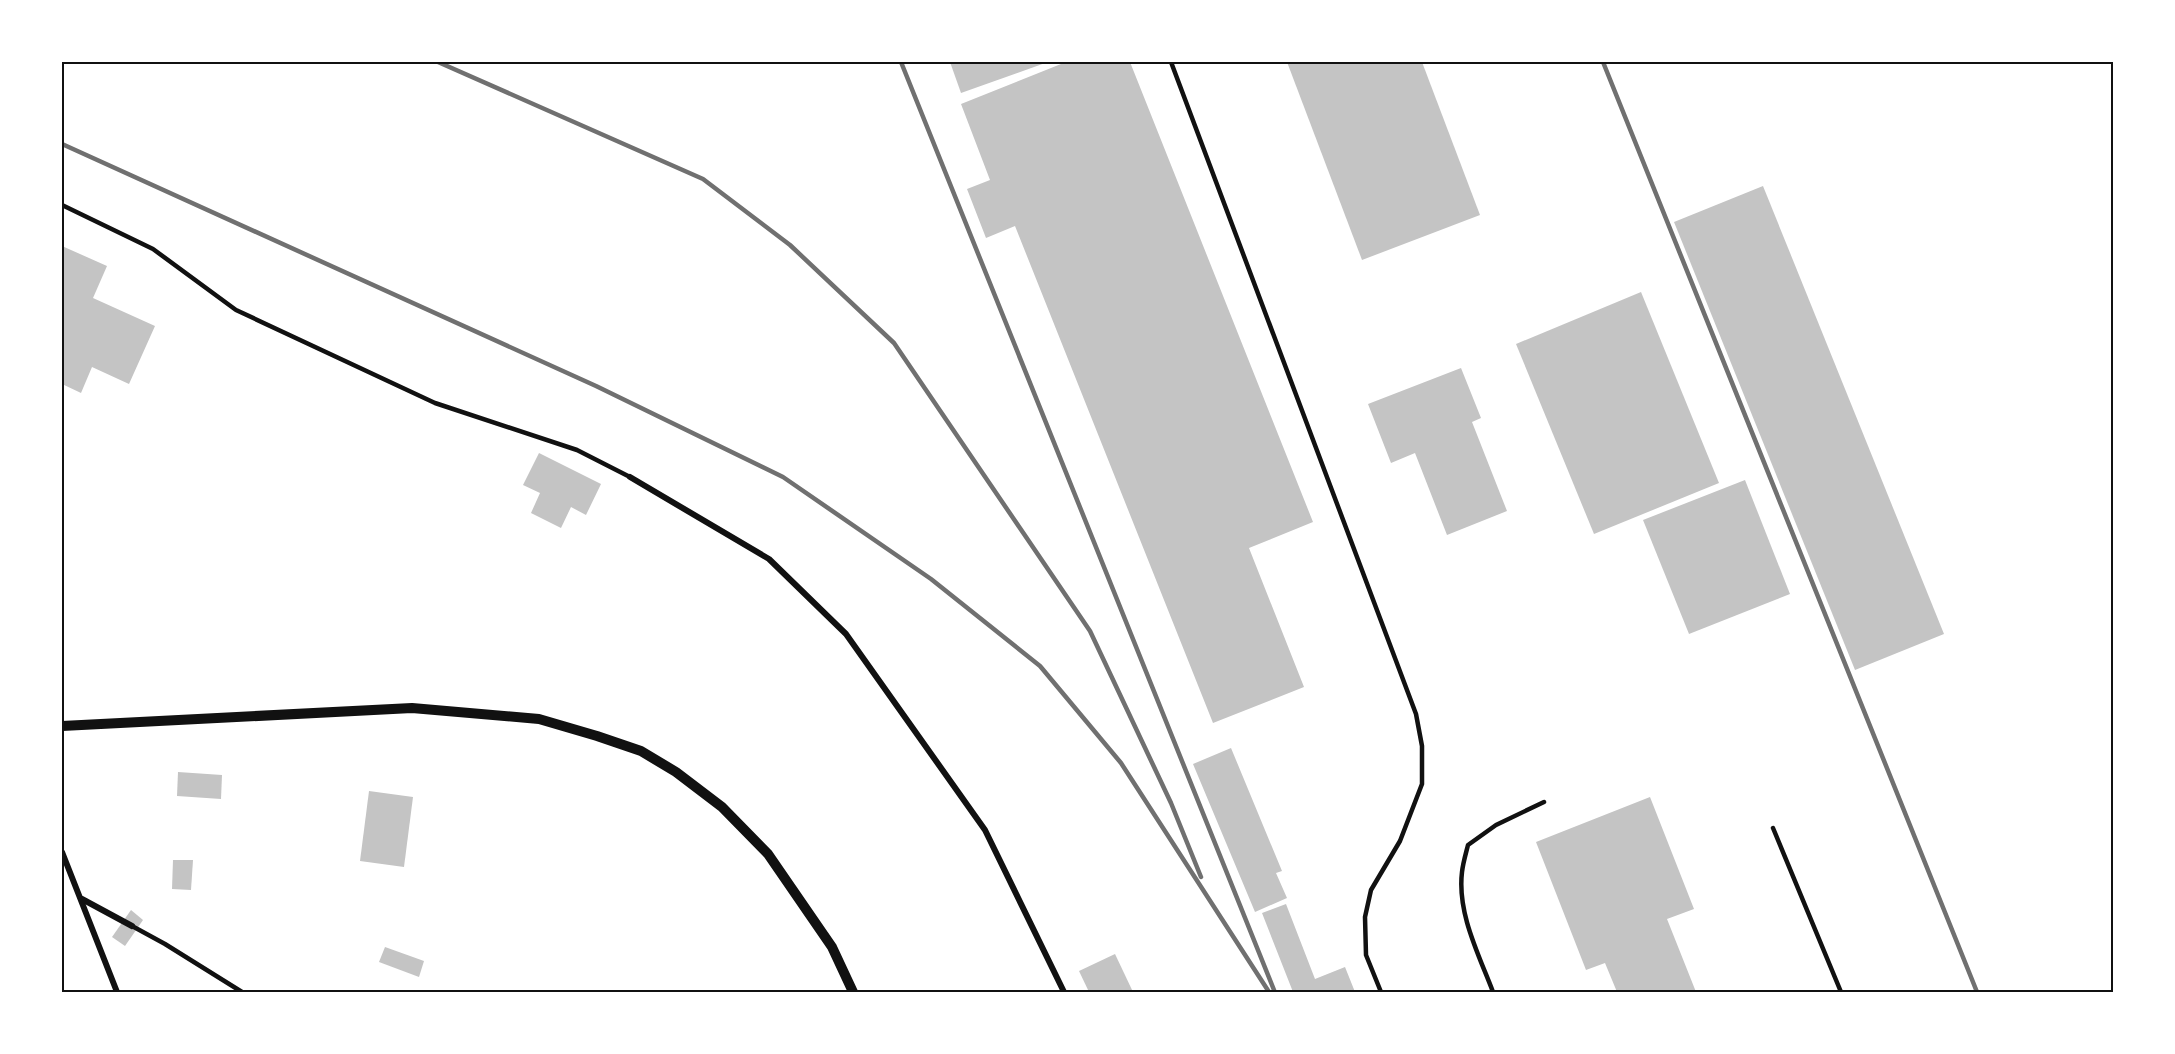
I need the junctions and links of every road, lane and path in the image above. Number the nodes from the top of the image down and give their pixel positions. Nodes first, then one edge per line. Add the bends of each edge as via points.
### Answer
1 (1171, 62) edge
2 (62, 205) edge
3 (630, 477) joint
4 (62, 726) edge
5 (1544, 802) dead end
6 (1773, 828) dead end
7 (62, 852) edge
8 (81, 899) junction
9 (132, 926) joint
10 (117, 993) edge
11 (242, 993) edge
12 (853, 993) edge
13 (1064, 993) edge
14 (1381, 993) edge
15 (1493, 993) edge
16 (1841, 993) edge

1 - 14 lane via 1416,714 1422,746 1422,784 1400,841 1371,890 1365,916 1366,955
2 - 3 lane via 153,249 236,310 435,403 576,450
3 - 13 street via 769,558 846,634 985,830
4 - 12 street via 412,708 539,719 641,751 722,807 768,854 832,947
5 - 15 lane via 1496,825 1468,844 1462,872 1467,923
6 - 16 lane
7 - 8 street
8 - 9 street
8 - 10 street
9 - 11 lane

